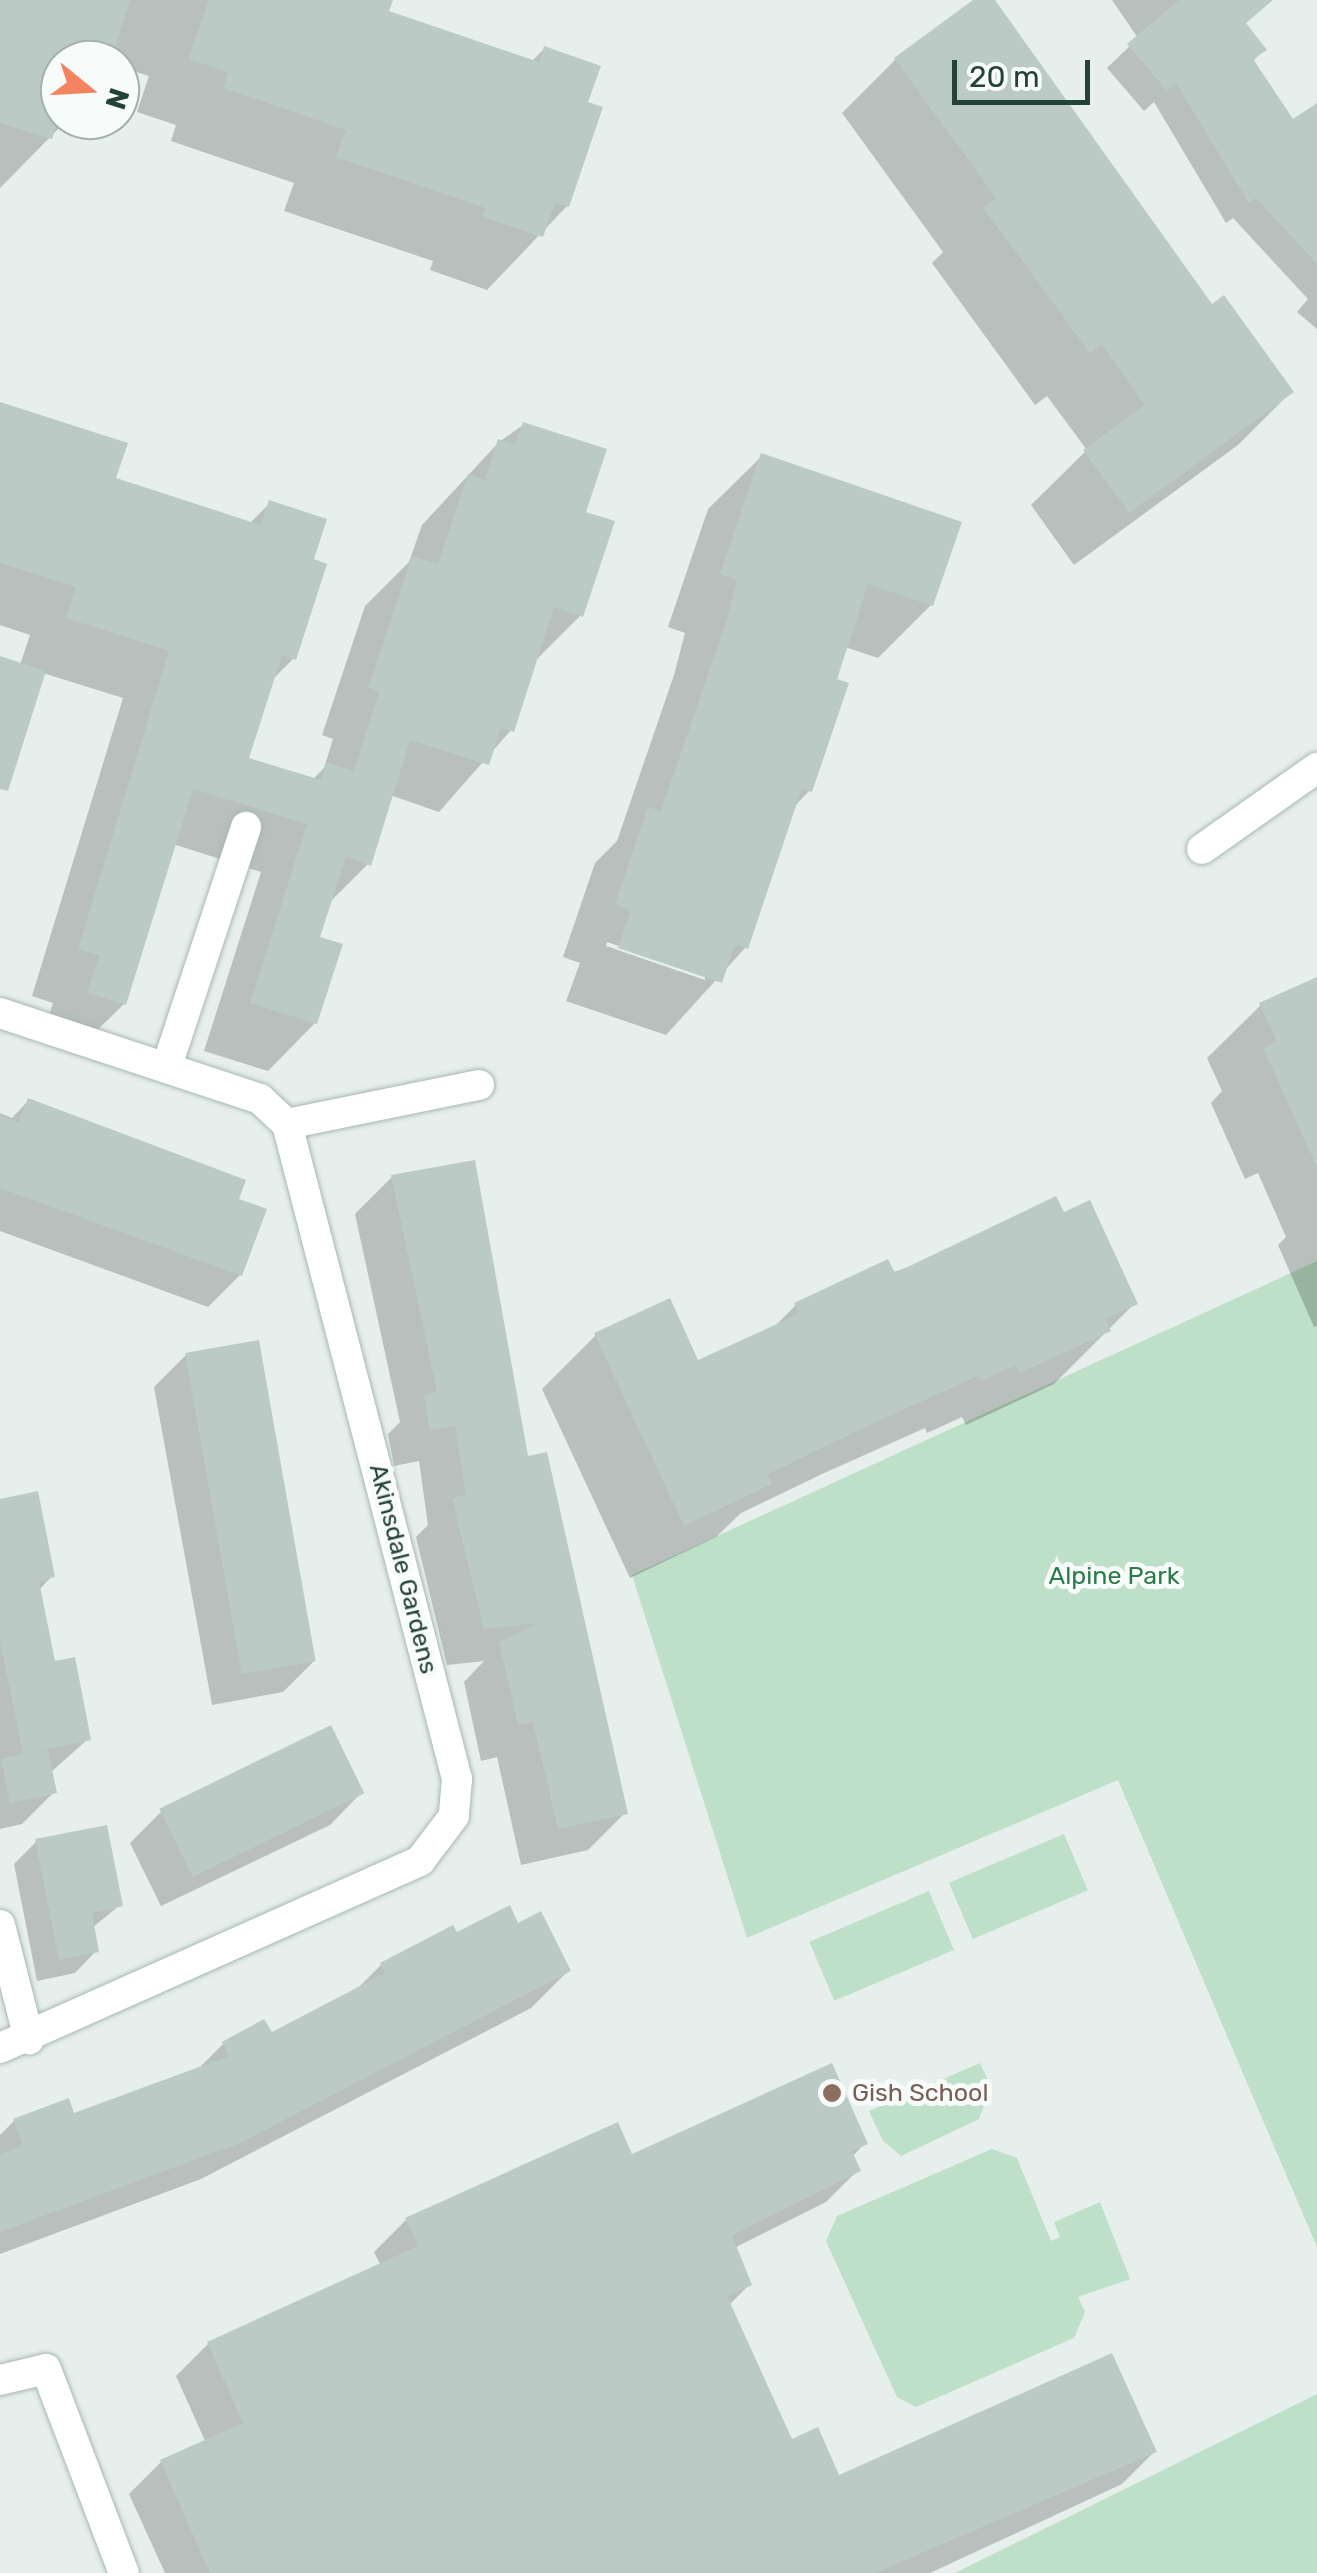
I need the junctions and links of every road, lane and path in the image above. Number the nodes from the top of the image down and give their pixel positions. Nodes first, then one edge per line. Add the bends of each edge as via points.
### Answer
1 (1317, 768) edge
2 (246, 827) dead end
3 (1202, 850) dead end
4 (0, 1013) edge
5 (167, 1066) junction
6 (479, 1085) dead end
7 (287, 1124) junction
8 (0, 1925) edge
9 (14, 2044) edge
10 (0, 2380) edge
11 (124, 2573) edge

1 - 3 street
2 - 5 street
4 - 5 street
5 - 7 street via 260,1098
6 - 7 street
7 - 9 street, Akinsdale Gardens via 457,1780 454,1816 420,1860
8 - 9 street
10 - 11 street via 46,2369

